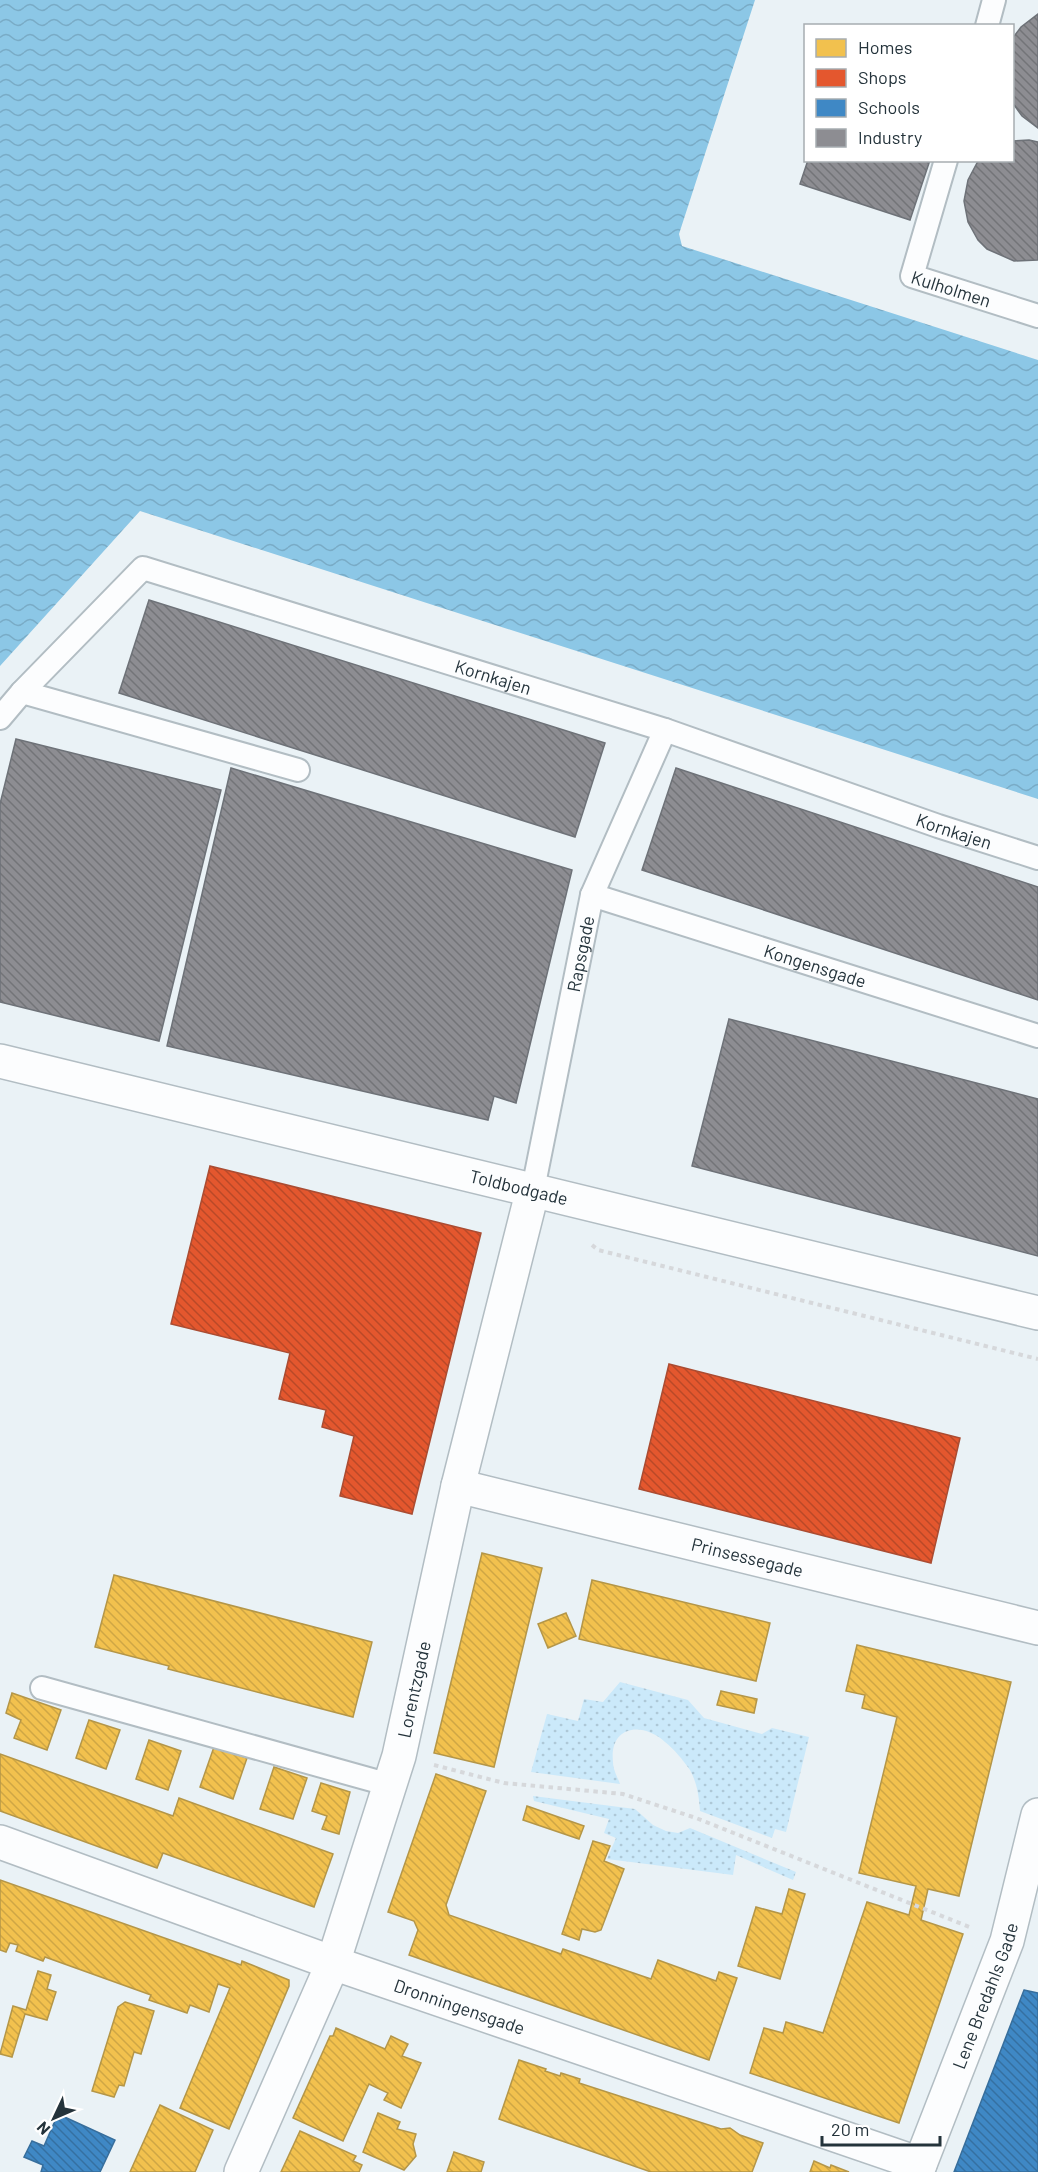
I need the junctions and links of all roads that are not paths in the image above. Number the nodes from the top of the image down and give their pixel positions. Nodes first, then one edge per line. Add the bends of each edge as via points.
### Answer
1 (994, 0) edge
2 (988, 24) edge
3 (945, 162) edge
4 (1038, 316) edge
5 (22, 692) junction
6 (0, 718) edge
7 (665, 730) junction
8 (298, 770) dead end
9 (1038, 858) edge
10 (592, 895) junction
11 (1038, 1036) edge
12 (0, 1061) edge
13 (533, 1189) junction
14 (1038, 1313) edge
15 (458, 1486) junction
16 (1038, 1628) edge
17 (42, 1688) dead end
18 (394, 1771) junction
19 (1038, 1815) edge
20 (0, 1842) edge
21 (1034, 1852) edge
22 (333, 1963) junction
23 (919, 2168) edge
24 (241, 2172) edge

1 - 2 lane
3 - 4 lane, Kulholmen via 912,276
5 - 6 lane, Kornkajen
5 - 7 lane, Kornkajen via 143,568
5 - 8 lane
7 - 9 lane, Kornkajen
7 - 10 lane, Rapsgade
10 - 11 lane, Kongensgade
10 - 13 lane, Rapsgade
12 - 13 street, Toldbodgade
13 - 14 street, Toldbodgade
13 - 15 street, Lorentzgade
15 - 16 street, Prinsessegade
15 - 18 street, Lorentzgade
17 - 18 lane
18 - 22 street, Lorentzgade
19 - 21 street, Lene Bredahls Gade
20 - 22 street, Dronningensgade
21 - 23 street, Lene Bredahls Gade via 1007,1941
22 - 23 street, Dronningensgade
22 - 24 street, Lorentzgade

